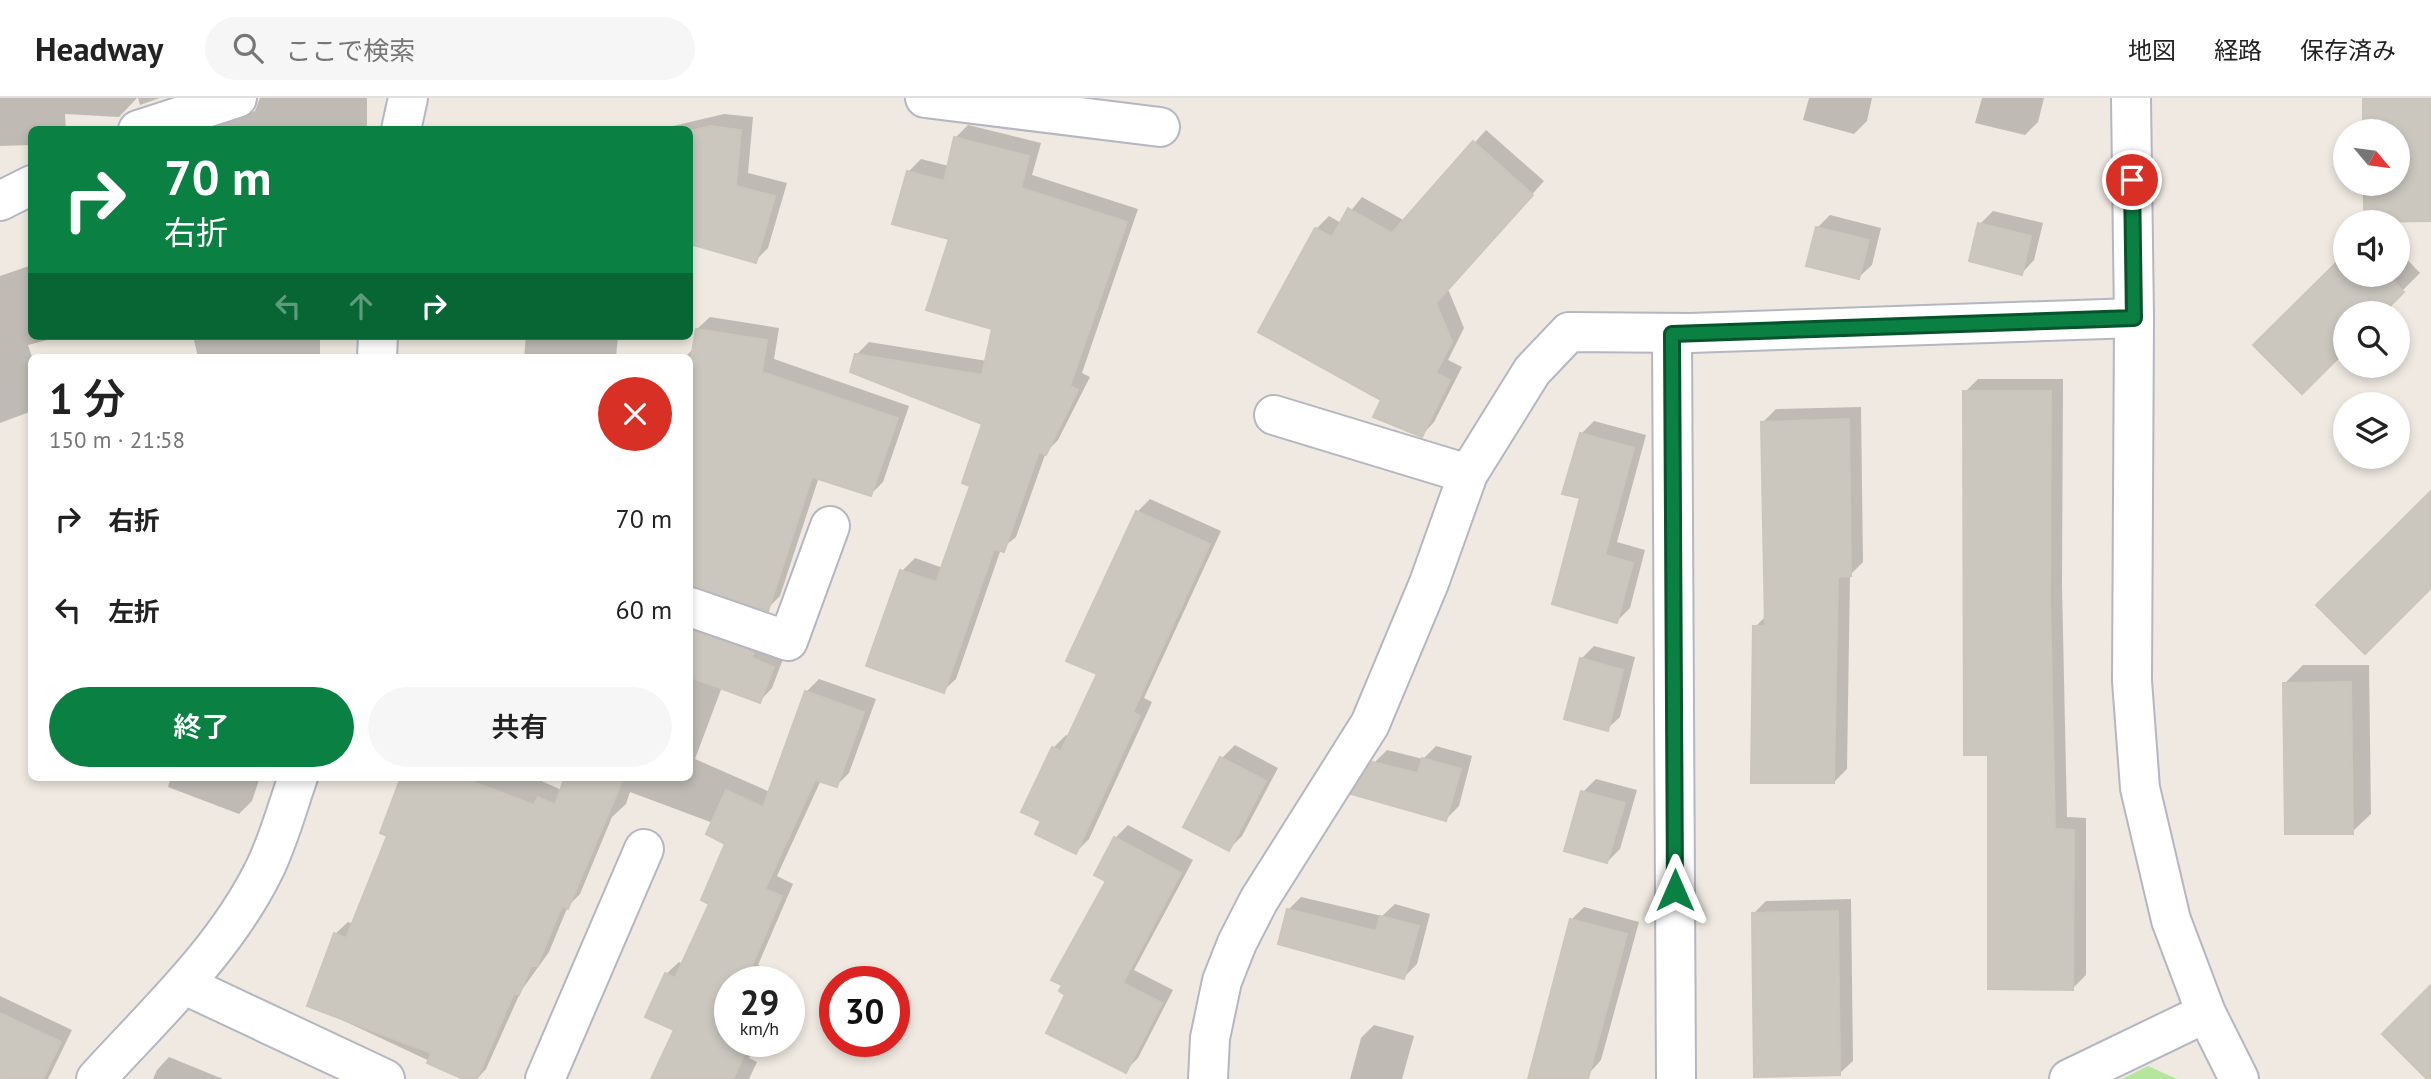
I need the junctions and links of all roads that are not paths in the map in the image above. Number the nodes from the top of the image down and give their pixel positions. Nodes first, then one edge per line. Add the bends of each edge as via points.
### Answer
1 (237, 98) edge
2 (408, 98) edge
3 (925, 98) edge
4 (2131, 98) edge
5 (150, 126) edge
6 (402, 126) edge
7 (1160, 127) dead end
8 (28, 187) edge
9 (0, 201) edge
10 (2134, 318) junction
11 (1672, 334) junction
12 (1274, 415) dead end
13 (1468, 474) junction
14 (830, 526) dead end
15 (693, 608) edge
16 (297, 781) edge
17 (644, 849) dead end
18 (185, 985) junction
19 (2206, 1013) junction
20 (96, 1079) edge
21 (385, 1079) edge
22 (545, 1079) edge
23 (1208, 1079) edge
24 (1676, 1079) edge
25 (2069, 1079) edge
26 (2239, 1079) edge

1 - 5 street
2 - 6 street
3 - 7 street
4 - 10 street
8 - 9 street
10 - 11 street
10 - 19 street via 2132,681 2140,788 2171,920
11 - 13 street via 1569,332 1532,371
11 - 24 street
12 - 13 street
13 - 23 street via 1370,724 1259,900 1237,943 1222,981 1210,1038
14 - 15 street via 788,641
16 - 18 street via 264,870 247,901
17 - 22 street
18 - 20 street
18 - 21 street
19 - 25 street
19 - 26 street

